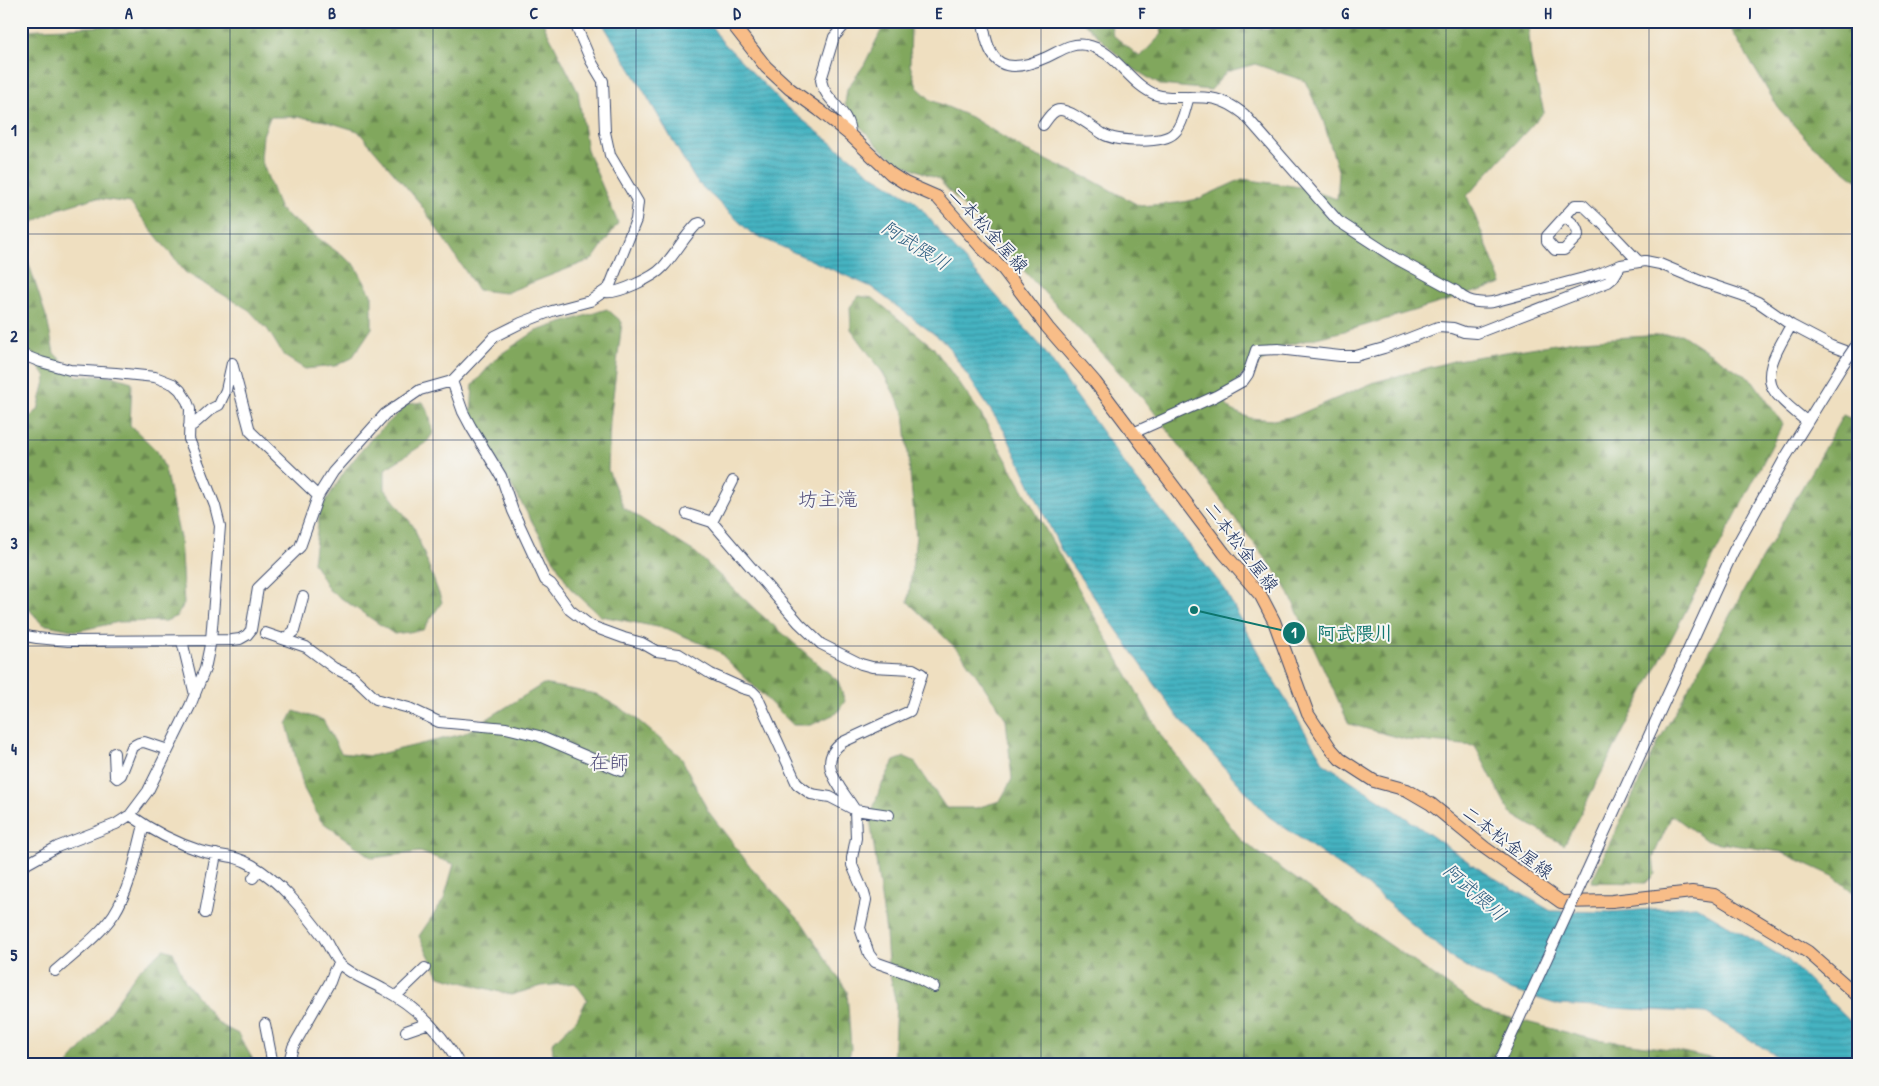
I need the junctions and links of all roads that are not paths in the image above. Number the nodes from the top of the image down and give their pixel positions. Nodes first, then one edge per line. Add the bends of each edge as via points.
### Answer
1 (574, 21) edge
2 (730, 21) edge
3 (848, 21) edge
4 (983, 21) edge
5 (1189, 97) junction
6 (1043, 125) dead end
7 (850, 135) junction
8 (1565, 217) dead end
9 (700, 224) dead end
10 (1639, 262) junction
11 (1621, 265) junction
12 (604, 292) junction
13 (1791, 325) junction
14 (1858, 343) edge
15 (21, 354) edge
16 (1858, 356) edge
17 (452, 381) junction
18 (1806, 422) junction
19 (189, 426) junction
20 (1133, 433) junction
21 (733, 481) dead end
22 (318, 496) junction
23 (687, 514) dead end
24 (712, 522) junction
25 (303, 597) dead end
26 (265, 633) dead end
27 (21, 635) edge
28 (284, 639) junction
29 (211, 640) junction
30 (182, 641) junction
31 (195, 695) junction
32 (168, 750) junction
33 (114, 754) dead end
34 (621, 771) dead end
35 (855, 810) junction
36 (130, 815) junction
37 (889, 815) dead end
38 (21, 823) edge
39 (144, 825) junction
40 (21, 838) edge
41 (216, 854) junction
42 (22, 865) edge
43 (205, 913) dead end
44 (340, 964) junction
45 (425, 968) dead end
46 (56, 971) dead end
47 (934, 987) dead end
48 (396, 996) junction
49 (1858, 996) edge
50 (265, 1024) dead end
51 (429, 1024) junction
52 (406, 1030) dead end
53 (273, 1065) edge
54 (288, 1065) edge
55 (460, 1065) edge
56 (1498, 1065) edge

1 - 12 street via 602,81 610,155 638,202 636,220 609,288
2 - 7 main road, 二本松金屋線 via 766,68
3 - 7 street via 834,37 821,80 828,96 845,116
4 - 5 street via 988,48 1000,63 1012,66 1027,64 1070,46 1087,45 1102,50 1139,86 1165,97
5 - 6 street via 1175,132 1158,140 1106,136 1061,110
5 - 11 street via 1226,101 1235,107 1338,221 1395,258 1456,291 1463,299 1494,302
7 - 20 main road, 二本松金屋線 via 891,174 936,197 1004,270
8 - 10 street via 1576,205 1583,205
9 - 12 street via 681,242 663,268 618,292
10 - 11 street
10 - 13 street via 1660,264 1742,295
11 - 20 street via 1608,282 1477,333 1438,327 1356,356 1256,350 1243,381
12 - 17 street via 590,301 552,311 495,336
13 - 16 street
13 - 18 street via 1769,374 1773,390
14 - 18 street, bridge
15 - 19 street via 70,370 144,375 173,384 187,401
17 - 22 street via 420,390 386,414 332,472
17 - 35 street via 467,420 501,476 513,511 545,580 570,610 591,626 642,642 656,651 679,654 711,674 752,691 763,705 797,784 811,794 830,797
18 - 56 street, bridge via 1733,552
19 - 22 street via 219,405 232,363 250,431
19 - 29 street via 189,439 220,526
20 - 49 main road, 二本松金屋線 via 1224,553 1261,596 1274,621 1308,714 1340,759 1374,781 1407,790 1431,804 1485,848 1561,902 1622,900 1692,892 1714,895 1808,952
21 - 24 street
22 - 29 street via 300,547 258,588 248,635 240,639
23 - 24 street
24 - 35 street via 821,644 861,664 913,669 922,674 910,712 835,747 831,757 835,781
25 - 28 street via 294,631
26 - 28 street
27 - 30 street via 68,641
28 - 34 street via 306,647 334,668 353,677 376,699 409,708 439,722 506,728 539,736
29 - 30 street
29 - 31 street
30 - 31 street
31 - 32 street
32 - 33 street via 144,742 135,744 117,778
32 - 36 street via 148,791
35 - 37 street
35 - 47 street via 856,838 852,865 866,900 860,928 869,954 876,962
36 - 39 street
36 - 42 street
38 - 40 street
39 - 41 street via 181,844
39 - 46 street via 127,890 114,913
41 - 43 street
41 - 44 street via 240,858 256,874 272,879 305,914
44 - 48 street
44 - 54 street via 293,1047
45 - 48 street
48 - 51 street via 412,1006
50 - 53 street
51 - 52 street
51 - 55 street via 444,1039

